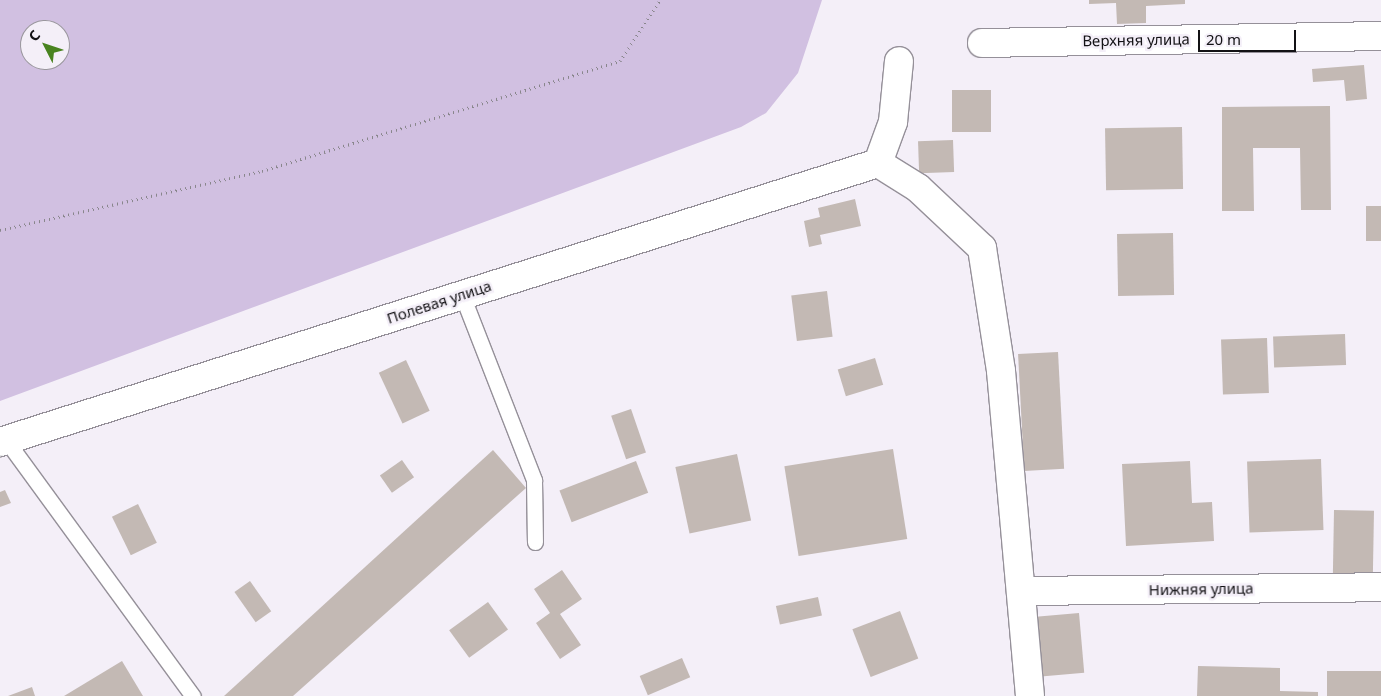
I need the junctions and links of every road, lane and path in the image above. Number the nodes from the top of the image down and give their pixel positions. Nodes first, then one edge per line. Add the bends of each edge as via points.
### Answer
1 (660, 0) edge
2 (1381, 36) edge
3 (982, 43) dead end
4 (898, 61) dead end
5 (878, 163) junction
6 (0, 230) edge
7 (462, 295) junction
8 (3, 441) edge
9 (535, 542) dead end
10 (1381, 587) edge
11 (1021, 591) junction
12 (193, 696) edge
13 (1030, 696) edge

1 - 6 path via 620,60 262,171
2 - 3 street, Верхняя улица
4 - 5 street via 894,122
5 - 7 street, Полевая улица
5 - 11 street via 918,188 982,248 1001,372
7 - 8 street, Полевая улица
7 - 9 lane via 534,480
8 - 12 lane
10 - 11 street, Нижняя улица
11 - 13 street

